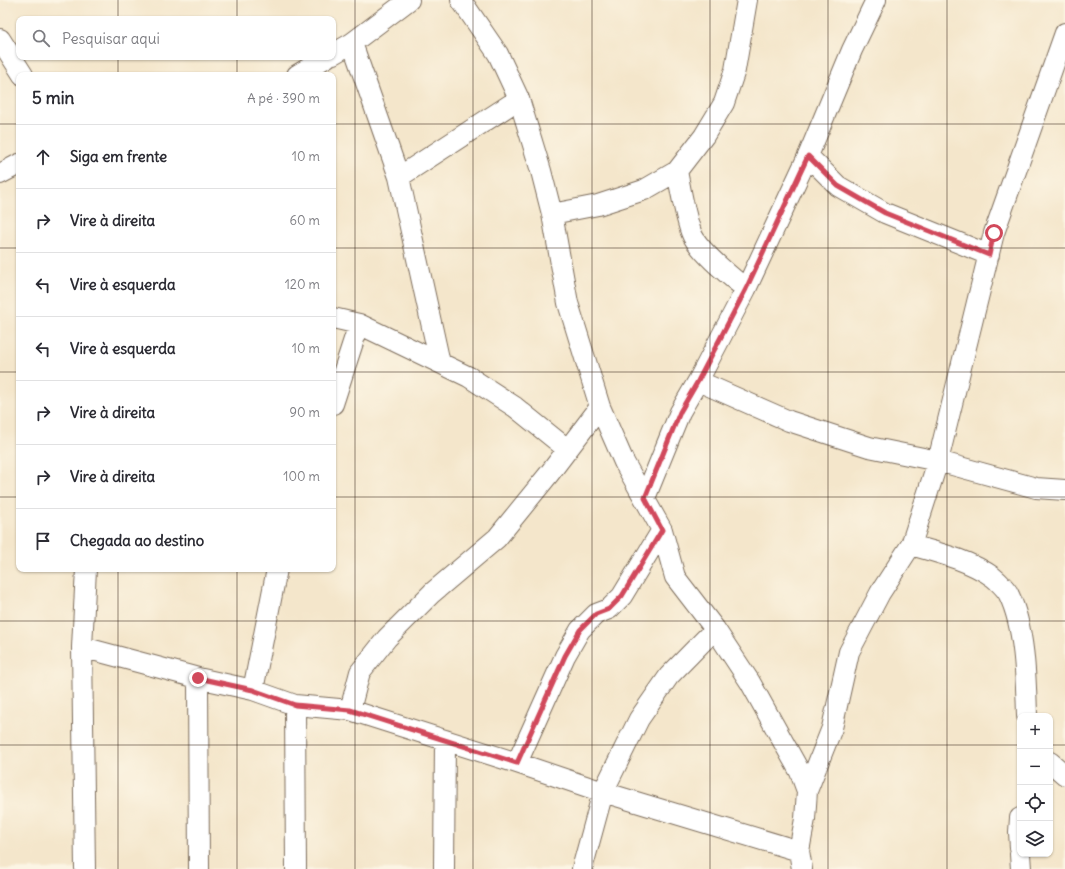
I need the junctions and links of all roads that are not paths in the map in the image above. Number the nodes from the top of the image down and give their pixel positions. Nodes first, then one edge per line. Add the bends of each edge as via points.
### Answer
1 (408, 0) edge
2 (461, 0) edge
3 (747, 0) edge
4 (876, 0) edge
5 (1065, 33) edge
6 (0, 38) edge
7 (352, 43) junction
8 (336, 52) edge
9 (322, 60) edge
10 (21, 72) edge
11 (302, 72) edge
12 (519, 99) junction
13 (808, 156) junction
14 (16, 166) edge
15 (677, 171) junction
16 (0, 174) edge
17 (399, 177) junction
18 (552, 214) junction
19 (989, 255) junction
20 (746, 289) junction
21 (336, 319) edge
22 (359, 324) junction
23 (440, 363) junction
24 (698, 381) junction
25 (336, 395) edge
26 (600, 407) junction
27 (567, 449) junction
28 (938, 461) junction
29 (1065, 490) edge
30 (645, 498) junction
31 (662, 530) junction
32 (911, 545) junction
33 (86, 572) edge
34 (276, 572) edge
35 (715, 629) junction
36 (82, 647) junction
37 (198, 678) junction
38 (253, 690) junction
39 (295, 705) junction
40 (350, 710) junction
41 (1027, 713) edge
42 (445, 740) junction
43 (517, 763) junction
44 (1053, 765) edge
45 (1065, 775) edge
46 (808, 791) junction
47 (603, 792) junction
48 (1020, 857) edge
49 (801, 860) edge
50 (85, 869) edge
51 (199, 869) edge
52 (296, 869) edge
53 (444, 869) edge
54 (582, 869) edge
55 (1022, 869) edge

1 - 7 street
2 - 12 street via 498,54
3 - 15 street via 735,70 724,103 704,136
4 - 13 street via 852,50
5 - 19 street via 994,233
6 - 10 street
7 - 8 street
7 - 17 street
9 - 11 street
12 - 17 street
12 - 18 street
13 - 19 street via 838,186 885,213
13 - 20 street
14 - 16 street
15 - 18 street via 644,190 598,205
15 - 20 street via 691,233 705,252
17 - 23 street
18 - 26 street via 568,303
19 - 28 street
20 - 24 street
21 - 22 street
22 - 23 street
22 - 25 street
23 - 27 street via 469,377 515,407
24 - 28 street via 789,421 869,447
24 - 30 street via 680,412
26 - 27 street
26 - 30 street via 624,462
27 - 40 street via 496,538 432,593 387,638 360,672
28 - 29 street via 1036,488
28 - 32 street
30 - 31 street
31 - 35 street via 675,577
31 - 43 street via 622,596 609,609 596,614 580,630 565,656
32 - 41 street via 961,560 993,578 1009,594 1018,618 1026,681
32 - 46 street via 880,593 849,652 832,728
33 - 36 street
34 - 38 street
35 - 46 street via 750,682
35 - 47 street via 669,676 639,719
36 - 37 street
36 - 50 street
37 - 38 street
37 - 51 street
38 - 39 street
39 - 40 street
39 - 52 street
40 - 42 street
42 - 43 street
42 - 53 street
43 - 47 street
44 - 45 street
46 - 49 street
47 - 49 street
47 - 54 street
48 - 55 street

